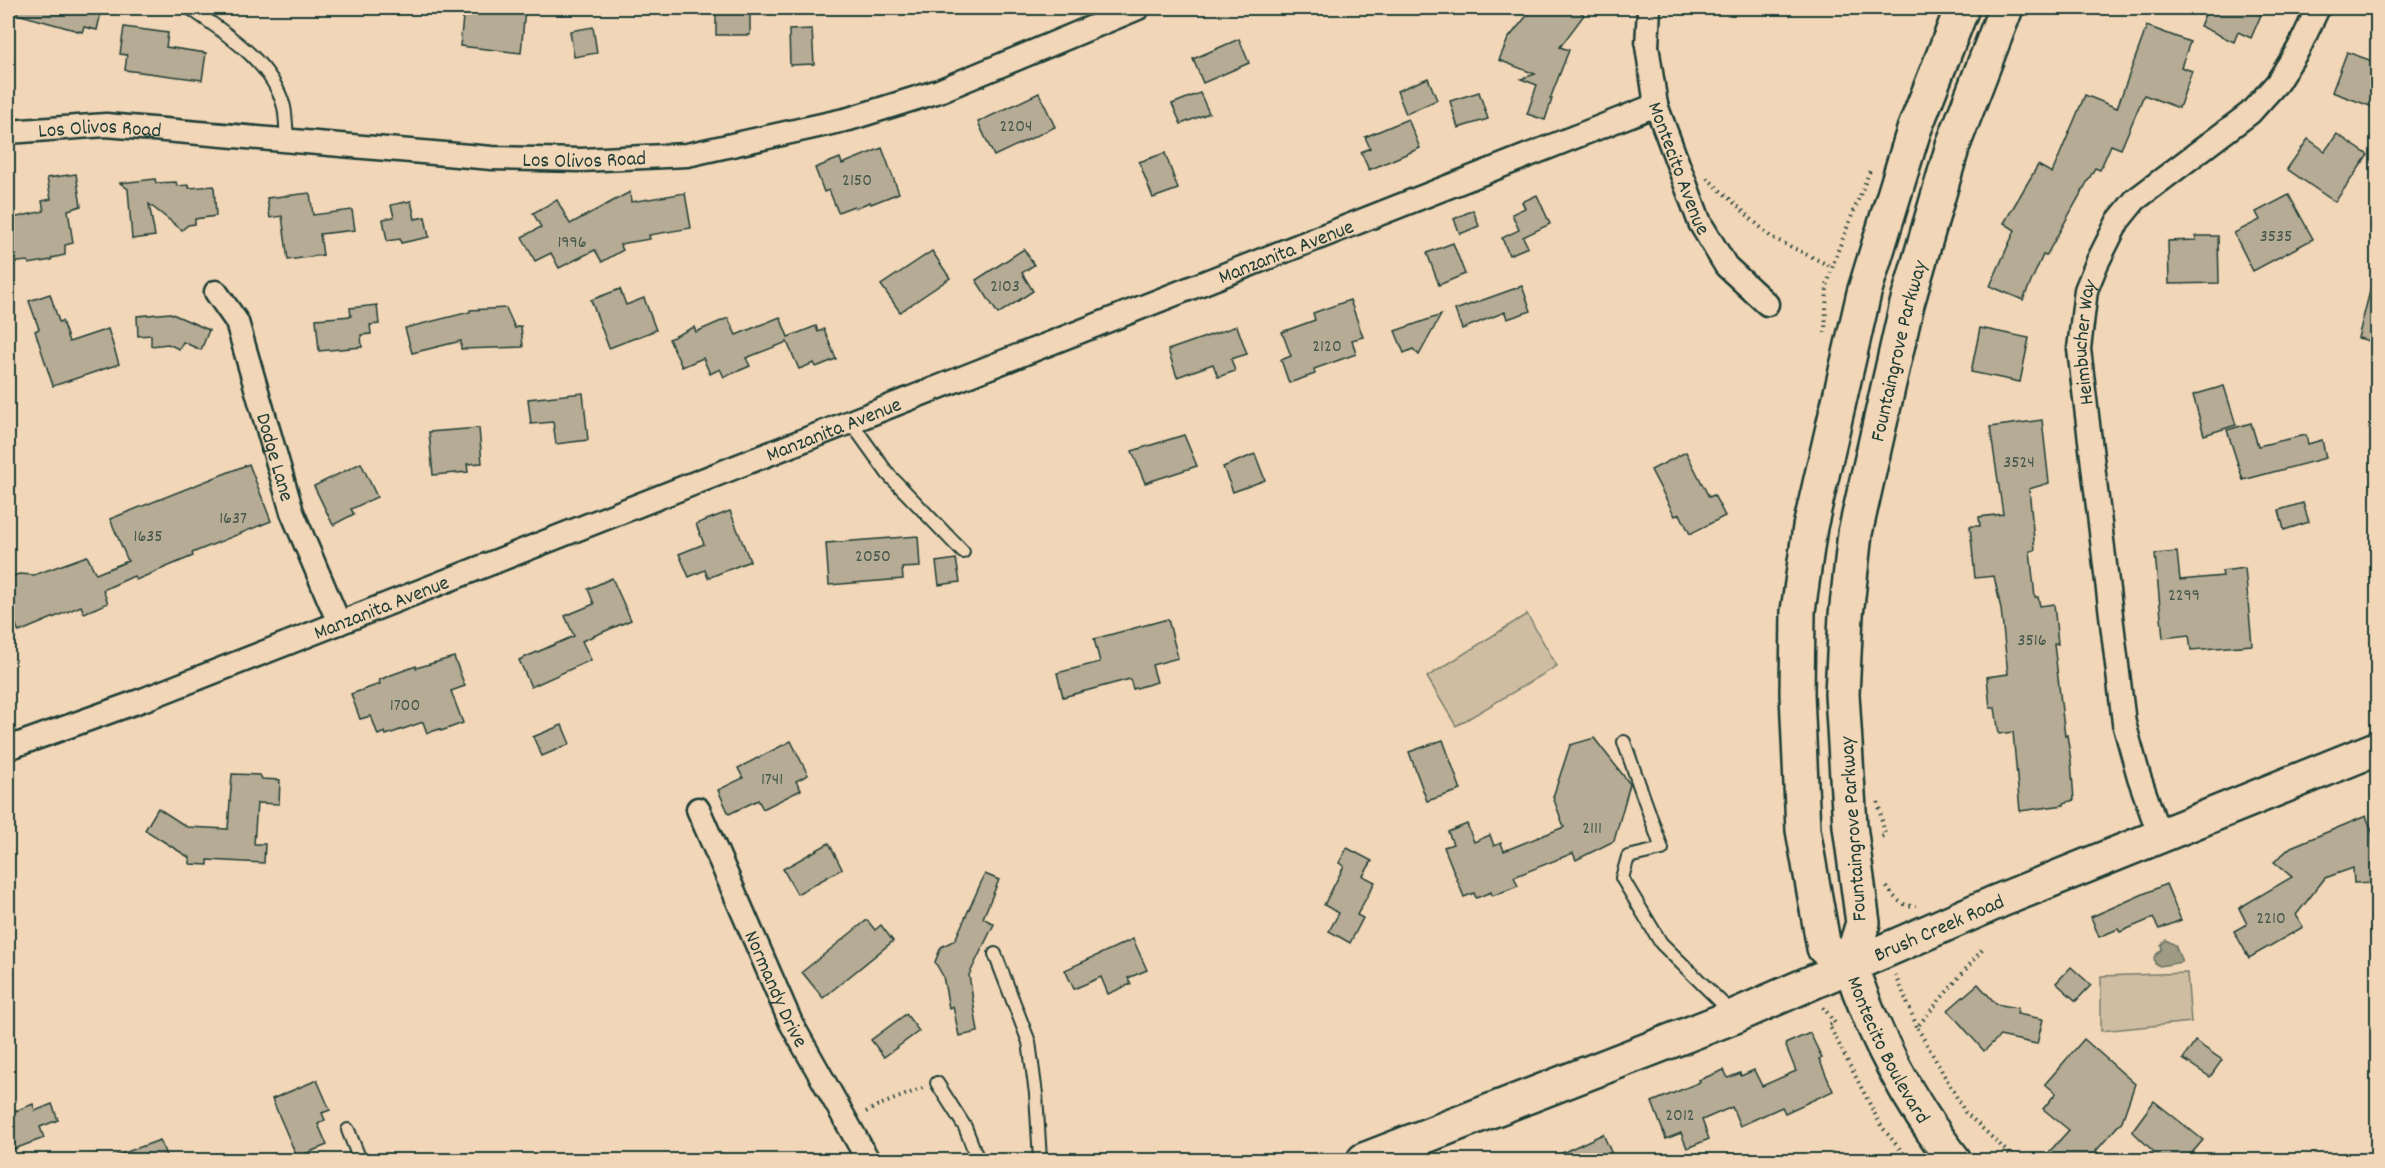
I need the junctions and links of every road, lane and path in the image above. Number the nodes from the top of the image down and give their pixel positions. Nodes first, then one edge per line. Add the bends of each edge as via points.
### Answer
1 (190, 8) edge
2 (1138, 8) edge
3 (1649, 8) edge
4 (1962, 8) edge
5 (2006, 8) edge
6 (2318, 8) edge
7 (1656, 105) junction
8 (8, 132) edge
9 (287, 139) junction
10 (1700, 172) dead end
11 (1833, 267) dead end
12 (216, 292) dead end
13 (1767, 304) dead end
14 (850, 421) junction
15 (963, 552) dead end
16 (339, 623) junction
17 (1624, 742) dead end
18 (8, 748) edge
19 (2378, 748) edge
20 (1875, 793) dead end
21 (699, 809) dead end
22 (2159, 834) junction
23 (1881, 849) dead end
24 (1885, 882) dead end
25 (1907, 906) dead end
26 (1982, 950) dead end
27 (995, 954) dead end
28 (1850, 964) junction
29 (1896, 975) dead end
30 (1823, 1007) dead end
31 (1735, 1016) junction
32 (1917, 1027) junction
33 (937, 1083) joint
34 (847, 1123) junction
35 (348, 1130) dead end
36 (360, 1161) edge
37 (868, 1161) edge
38 (978, 1161) edge
39 (1040, 1161) edge
40 (1364, 1161) edge
41 (1909, 1161) edge
42 (1954, 1161) edge
43 (2016, 1161) edge

1 - 9 lane via 256,60 284,109
2 - 9 street, Los Olivos Road via 939,91 849,119 687,155 581,160 492,158
3 - 7 street, Montecito Avenue via 1647,46
4 - 28 main road, Fountaingrove Parkway via 1914,130 1864,293 1810,527 1798,611 1803,830 1824,948
5 - 28 main road, Fountaingrove Parkway via 1953,146 1907,304 1855,533 1845,615 1842,694 1850,826 1863,922
6 - 22 street, Heimbucher Way via 2277,83 2250,113 2135,200 2118,221 2086,290 2079,349 2124,723
7 - 13 street, Montecito Avenue via 1700,223 1726,266
7 - 14 street, Manzanita Avenue
8 - 9 street, Los Olivos Road via 106,125
10 - 11 path via 1771,237
12 - 16 street, Dodge Lane via 237,322 292,512
14 - 15 lane via 888,474
14 - 16 street, Manzanita Avenue
16 - 18 street, Manzanita Avenue
17 - 31 lane via 1662,849 1628,857 1622,878 1660,943
19 - 22 main road, Brush Creek Road
20 - 23 path via 1885,835 1879,838
21 - 34 street, Normandy Drive via 791,1023
22 - 28 main road, Brush Creek Road
24 - 25 path via 1892,895
26 - 32 path
27 - 39 lane via 1029,1042
28 - 31 main road, Brush Creek Road
28 - 42 main road, Montecito Boulevard via 1897,1072 1929,1128
29 - 32 path
30 - 41 path via 1835,1023 1829,1026 1881,1126
31 - 40 main road, Brush Creek Road
32 - 43 path via 1965,1112
33 - 34 path via 877,1106
33 - 38 lane via 965,1127
34 - 37 street, Normandy Drive
35 - 36 lane

